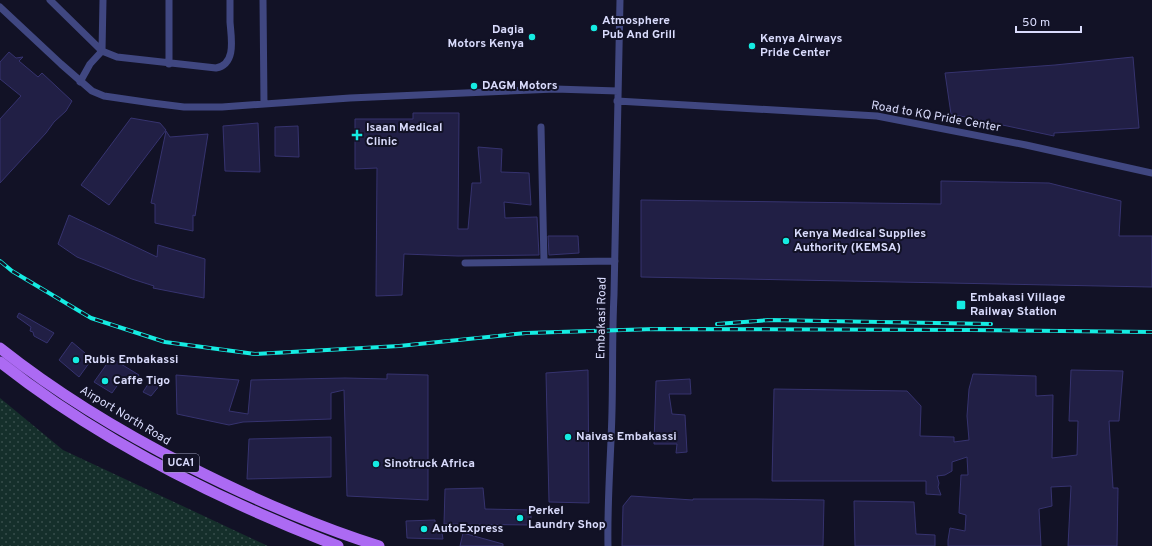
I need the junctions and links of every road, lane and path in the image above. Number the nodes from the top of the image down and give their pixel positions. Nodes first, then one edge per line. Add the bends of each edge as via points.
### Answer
1 (50, 0) edge
2 (103, 0) edge
3 (169, 0) edge
4 (230, 0) edge
5 (263, 0) edge
6 (620, 0) edge
7 (0, 7) edge
8 (102, 50) junction
9 (169, 64) junction
10 (80, 82) junction
11 (618, 91) junction
12 (617, 101) junction
13 (264, 104) junction
14 (541, 127) dead end
15 (1152, 173) edge
16 (614, 261) junction
17 (544, 262) junction
18 (465, 263) dead end
19 (0, 348) edge
20 (0, 362) edge
21 (338, 546) edge
22 (379, 546) edge
23 (608, 546) edge

1 - 8 street
2 - 8 street
3 - 9 street
4 - 9 street via 232,48 226,64 216,68
5 - 13 street
6 - 11 street, Embakasi Road
7 - 10 street
8 - 9 street via 117,57
8 - 10 street
10 - 13 street via 104,96 184,107
11 - 12 street, Embakasi Road
11 - 13 street via 555,89
12 - 15 street, Road to KQ Pride Center via 876,116
12 - 16 street, Embakasi Road
14 - 17 street
16 - 17 street
16 - 23 street, Embakasi Road
17 - 18 street
19 - 22 main road, Airport North Road / UCA1 via 52,387 147,445 228,487 281,510
20 - 21 main road, Airport North Road / UCA1 via 64,408 158,464 284,525

